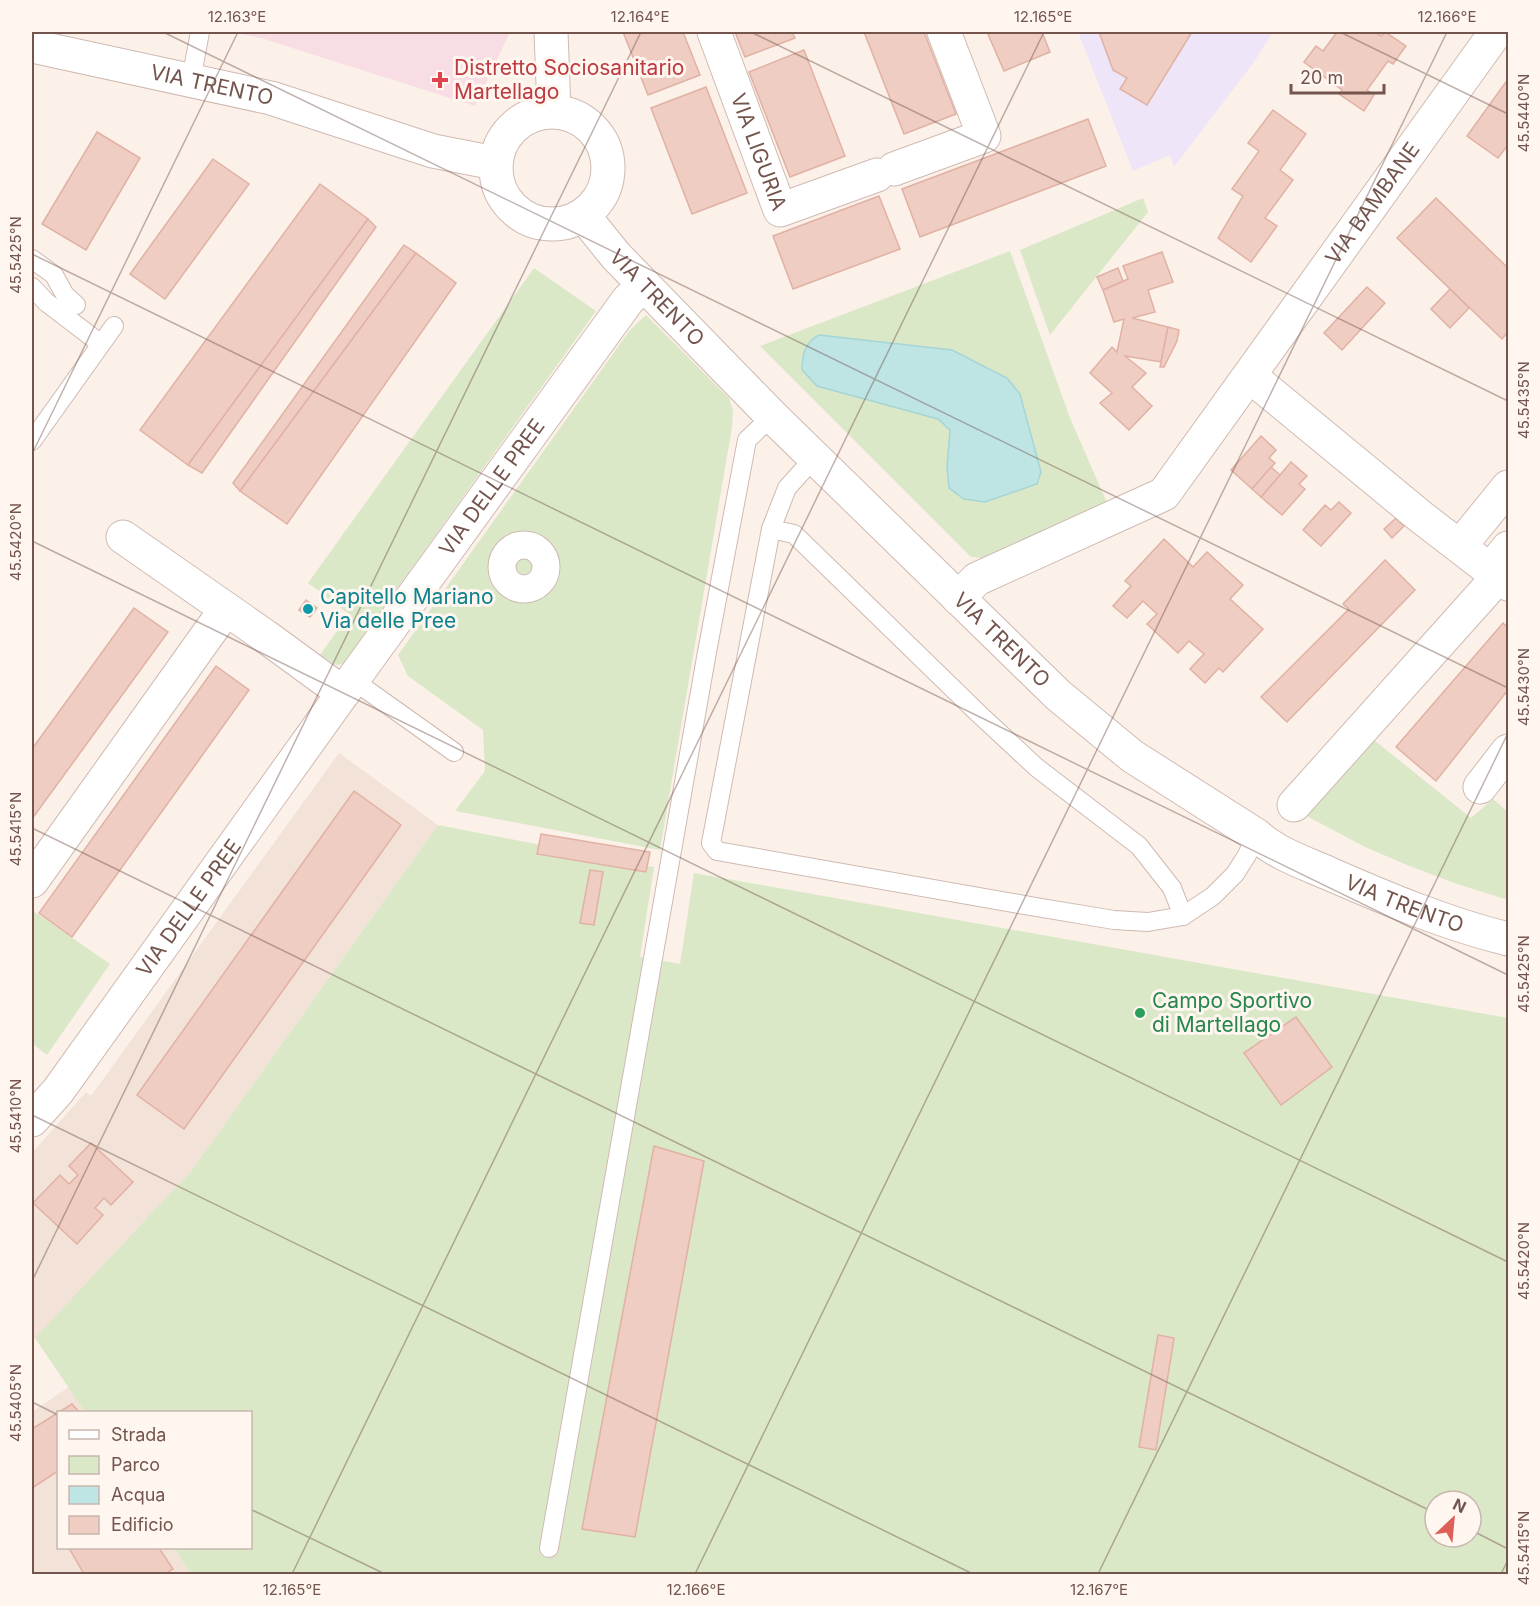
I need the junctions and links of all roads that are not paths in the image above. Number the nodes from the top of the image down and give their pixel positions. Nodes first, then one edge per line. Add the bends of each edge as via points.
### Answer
1 (200, 32) edge
2 (551, 32) edge
3 (714, 32) edge
4 (944, 32) edge
5 (1497, 32) edge
6 (32, 46) edge
7 (191, 80) junction
8 (554, 111) junction
9 (495, 163) junction
10 (583, 215) junction
11 (32, 259) edge
12 (645, 285) junction
13 (32, 287) edge
14 (76, 305) dead end
15 (114, 326) dead end
16 (101, 344) junction
17 (1250, 376) junction
18 (772, 416) junction
19 (32, 441) edge
20 (814, 458) junction
21 (1509, 487) edge
22 (771, 529) junction
23 (123, 537) dead end
24 (1460, 546) junction
25 (1502, 569) edge
26 (958, 598) junction
27 (226, 609) junction
28 (348, 687) junction
29 (1509, 751) edge
30 (454, 752) dead end
31 (1480, 787) dead end
32 (1294, 805) dead end
33 (1256, 836) junction
34 (32, 880) edge
35 (1183, 916) junction
36 (1509, 939) edge
37 (32, 1120) edge
38 (549, 1548) dead end

1 - 7 lane
2 - 8 street
3 - 4 street, VIA LIGURIA via 780,210 984,136
5 - 17 street, VIA BAMBANE
6 - 7 street, VIA TRENTO
7 - 9 street, VIA TRENTO via 271,98 433,151
8 - 9 street via 518,122 500,144
8 - 10 street via 587,123 607,153 605,188
9 - 10 street via 500,190 517,212 550,224 570,222
10 - 12 street, VIA TRENTO via 615,256
11 - 14 lane via 54,275
12 - 18 street, VIA TRENTO
12 - 28 street, VIA DELLE PREE via 628,300
13 - 16 lane
15 - 16 lane
16 - 19 lane
17 - 24 street
17 - 26 street, VIA BAMBANE via 1164,494 977,579
18 - 20 street, VIA TRENTO
18 - 38 lane via 747,440
20 - 22 lane via 788,488
20 - 26 street, VIA TRENTO
21 - 24 street
22 - 35 lane via 794,534 1036,767 1139,846 1172,888
22 - 35 lane via 711,843 717,851 1114,920 1148,922
23 - 27 street
24 - 25 street
25 - 32 street
26 - 33 street, VIA TRENTO via 1058,694 1132,756
27 - 28 street
27 - 34 street
28 - 30 lane
28 - 37 street, VIA DELLE PREE via 58,1091
29 - 31 street
33 - 35 lane via 1235,874 1214,896
33 - 36 street, VIA TRENTO via 1294,859 1372,893

